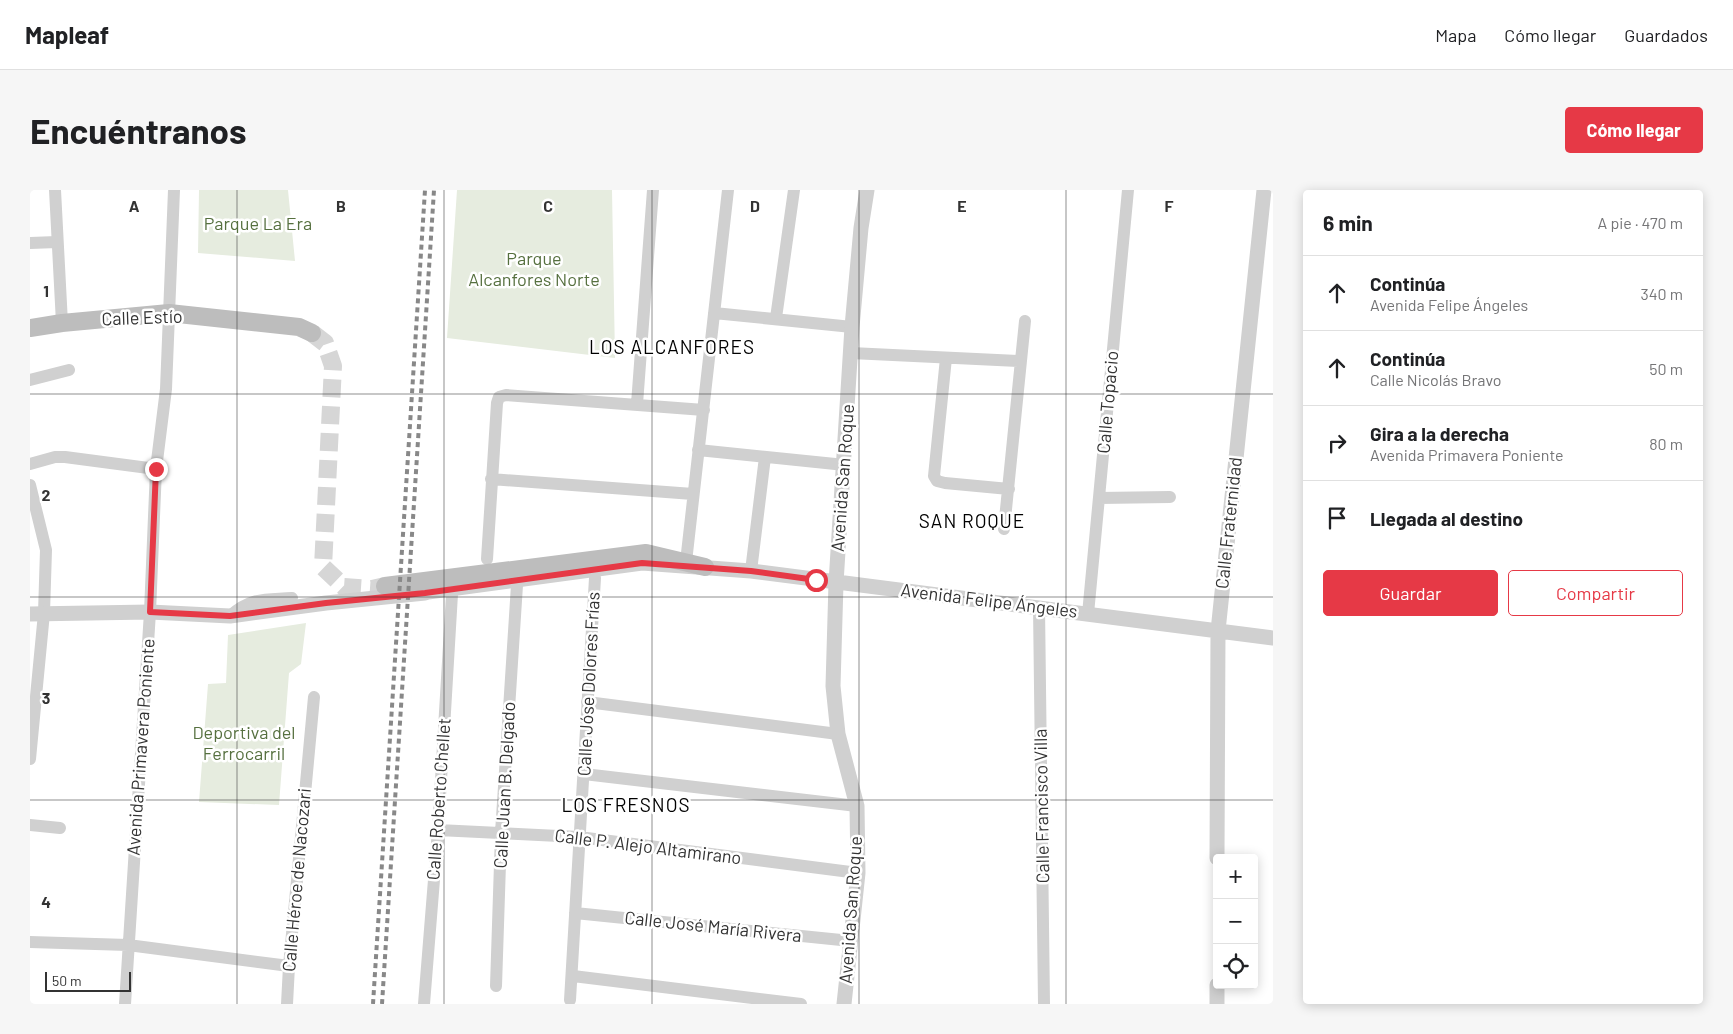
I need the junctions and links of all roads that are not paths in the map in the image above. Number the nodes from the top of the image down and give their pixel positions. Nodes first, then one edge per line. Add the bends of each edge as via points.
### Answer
1 (55, 190) edge
2 (174, 190) edge
3 (653, 190) edge
4 (728, 190) edge
5 (794, 190) edge
6 (867, 190) edge
7 (1128, 190) edge
8 (1264, 190) edge
9 (57, 242) junction
10 (30, 243) edge
11 (169, 313) junction
12 (714, 313) junction
13 (776, 318) junction
14 (1025, 321) dead end
15 (62, 323) junction
16 (852, 327) junction
17 (30, 328) edge
18 (312, 333) tunnel mouth
19 (851, 353) junction
20 (946, 358) junction
21 (1020, 362) junction
22 (69, 370) dead end
23 (30, 380) edge
24 (637, 404) junction
25 (704, 410) junction
26 (698, 450) junction
27 (765, 457) junction
28 (30, 464) edge
29 (845, 465) junction
30 (156, 469) junction
31 (491, 479) junction
32 (30, 485) edge
33 (1009, 488) junction
34 (693, 494) junction
35 (1170, 497) dead end
36 (1099, 498) junction
37 (1004, 529) dead end
38 (486, 558) dead end
39 (686, 562) junction
40 (705, 567) junction
41 (751, 571) junction
42 (595, 578) dead end
43 (836, 583) junction
44 (517, 584) dead end
45 (385, 586) tunnel mouth
46 (452, 594) dead end
47 (292, 598) dead end
48 (1039, 607) junction
49 (150, 612) junction
50 (37, 613) edge
51 (1088, 614) junction
52 (230, 616) junction
53 (1218, 631) junction
54 (1273, 638) edge
55 (314, 697) dead end
56 (587, 702) junction
57 (838, 734) junction
58 (30, 759) edge
59 (584, 774) junction
60 (857, 806) junction
61 (30, 825) edge
62 (60, 828) dead end
63 (438, 830) junction
64 (502, 833) junction
65 (579, 837) junction
66 (1217, 854) edge
67 (858, 872) junction
68 (575, 913) junction
69 (851, 941) junction
70 (30, 942) edge
71 (128, 945) junction
72 (289, 966) junction
73 (573, 976) junction
74 (496, 986) dead end
75 (1217, 989) edge
76 (570, 1000) dead end
77 (765, 1002) edge
78 (125, 1004) edge
79 (287, 1004) edge
80 (424, 1004) edge
81 (801, 1004) edge
82 (844, 1004) edge
83 (1044, 1004) edge
84 (1217, 1004) edge

1 - 9 street
2 - 11 street, Avenida Primavera Poniente
3 - 24 street
4 - 12 street
5 - 13 street
6 - 16 street, Avenida San Roque
7 - 36 street, Calle Topacio
8 - 53 street, Calle Fraternidad
9 - 10 street
9 - 15 street
11 - 15 main road, Calle Estío
11 - 18 main road, Calle Estío via 299,327
11 - 30 street, Avenida Primavera Poniente via 166,389
12 - 13 street
12 - 25 street
13 - 16 street
14 - 21 street
15 - 17 main road, Calle Estío
16 - 19 street, Avenida San Roque
19 - 20 street
19 - 29 street, Avenida San Roque
20 - 21 street
20 - 33 street via 934,476 937,481
21 - 33 street
22 - 23 street
24 - 25 street
24 - 31 street via 499,397
25 - 26 street
26 - 27 street
26 - 34 street
27 - 29 street
27 - 41 street
28 - 30 street via 65,457
29 - 43 street, Avenida San Roque
30 - 49 street, Avenida Primavera Poniente
31 - 34 street
31 - 38 street
32 - 50 street via 46,550
33 - 37 street
34 - 39 street
35 - 36 street
36 - 51 street, Calle Topacio
39 - 40 main road, Avenida Felipe Ángeles
39 - 45 main road, Avenida Felipe Ángeles via 646,553
40 - 41 street, Avenida Felipe Ángeles
40 - 52 street, Avenida Felipe Ángeles via 642,563
41 - 43 street, Avenida Felipe Ángeles
42 - 56 street, Calle Jóse Dolores Frías
43 - 48 street, Avenida Felipe Ángeles
43 - 57 street, Avenida San Roque via 833,686
44 - 64 street, Calle Juan B. Delgado
46 - 63 street, Calle Roberto Chellet
47 - 52 street via 251,602
48 - 51 street, Avenida Felipe Ángeles
48 - 83 street, Calle Francisco Villa
49 - 50 street, Avenida Felipe Ángeles
49 - 52 street, Avenida Felipe Ángeles
49 - 71 street, Avenida Primavera Poniente
50 - 58 street
51 - 53 street, Avenida Felipe Ángeles
53 - 54 street, Avenida Felipe Ángeles
53 - 66 street, Calle Fraternidad
55 - 72 street, Calle Héroe de Nacozari
56 - 57 street
56 - 59 street, Calle Jóse Dolores Frías
57 - 60 street, Avenida San Roque
59 - 60 street
59 - 65 street, Calle Jóse Dolores Frías
60 - 67 street, Avenida San Roque
61 - 62 street
63 - 64 street, Calle P. Alejo Altamirano
63 - 80 street, Calle Roberto Chellet
64 - 65 street, Calle P. Alejo Altamirano
64 - 74 street, Calle Juan B. Delgado
65 - 67 street, Calle P. Alejo Altamirano
65 - 68 street, Calle Jóse Dolores Frías
67 - 69 street, Avenida San Roque
68 - 69 street, Calle José María Rivera
68 - 73 street, Calle Jóse Dolores Frías
69 - 82 street, Avenida San Roque
70 - 71 street
71 - 72 street
71 - 78 street, Avenida Primavera Poniente
72 - 79 street, Calle Héroe de Nacozari
73 - 76 street, Calle Jóse Dolores Frías
73 - 77 street
75 - 84 street
77 - 81 street

